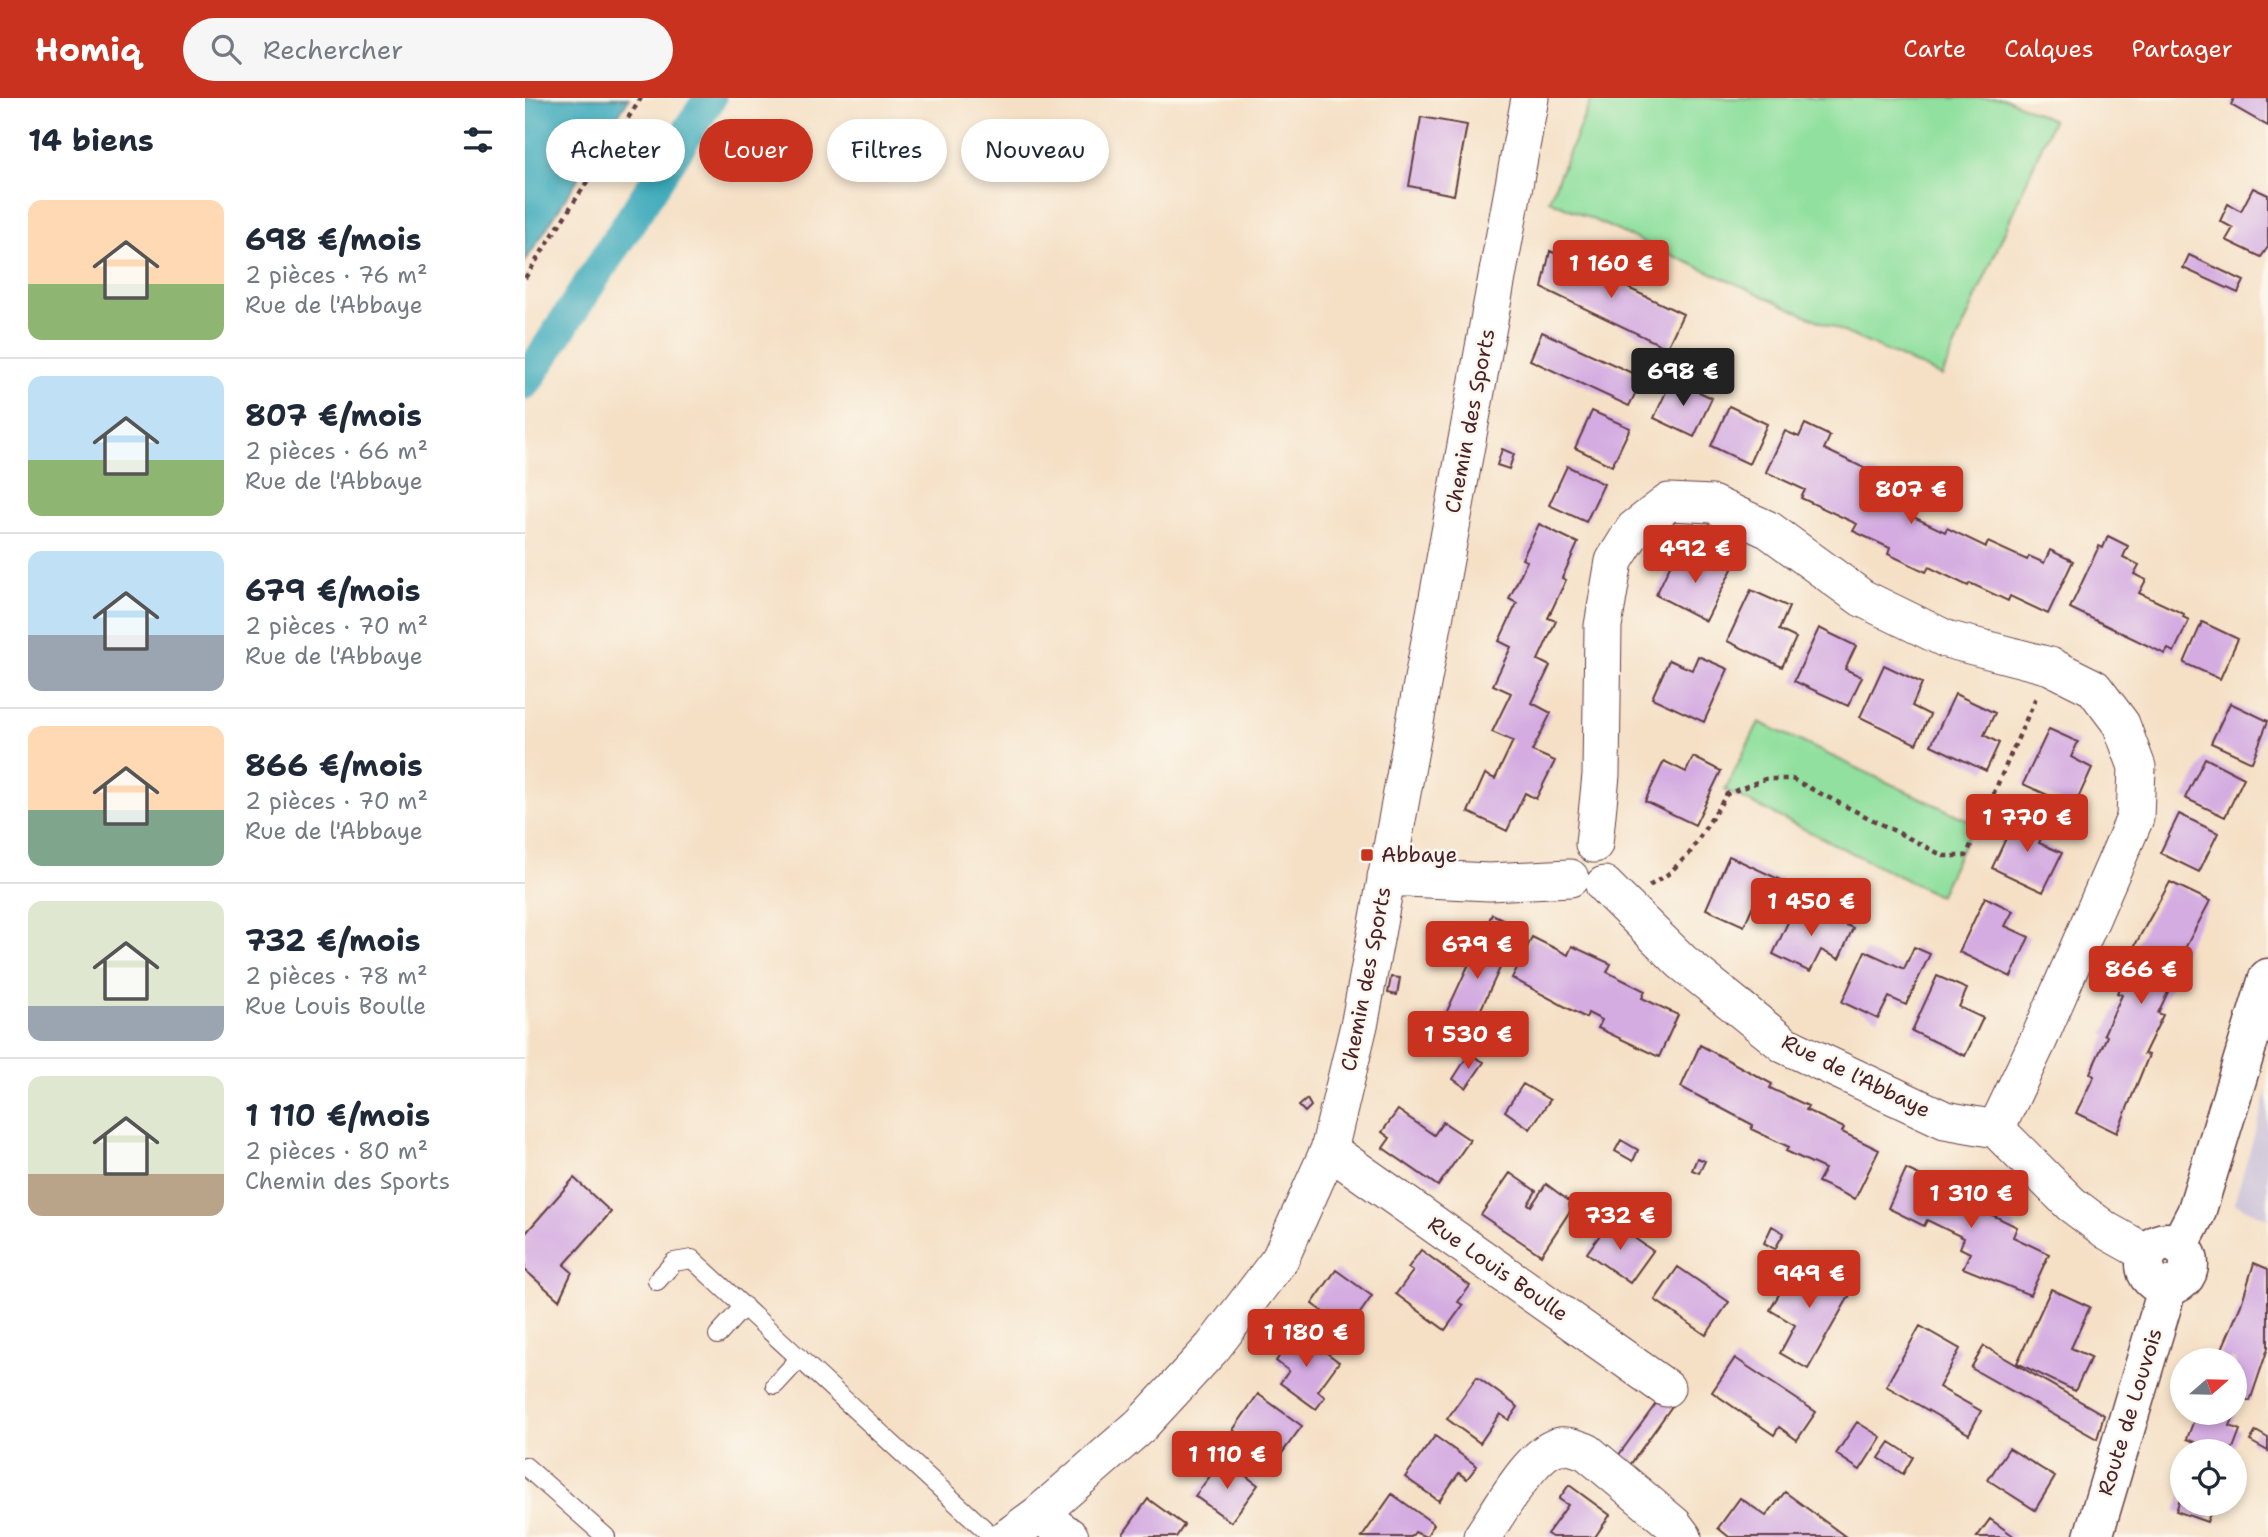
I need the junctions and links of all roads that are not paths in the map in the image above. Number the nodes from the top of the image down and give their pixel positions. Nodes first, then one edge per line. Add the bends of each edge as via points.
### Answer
1 (1530, 98) edge
2 (1386, 877) junction
3 (1599, 888) junction
4 (2268, 978) edge
5 (1996, 1129) junction
6 (1329, 1150) junction
7 (2164, 1250) junction
8 (657, 1281) dead end
9 (744, 1306) junction
10 (718, 1335) dead end
11 (800, 1358) junction
12 (775, 1385) dead end
13 (1666, 1388) dead end
14 (525, 1466) edge
15 (1039, 1514) junction
16 (606, 1537) edge
17 (993, 1537) edge
18 (1008, 1537) edge
19 (1070, 1537) edge
20 (1482, 1537) edge
21 (1683, 1537) edge
22 (2092, 1537) edge

1 - 2 street, Chemin des Sports
2 - 3 street
2 - 6 street, Chemin des Sports via 1360,1021
3 - 5 street, Rue de l'Abbaye via 1784,1045 1945,1120
3 - 5 street via 1613,872 1607,850 1594,844 1601,775 1603,626 1614,561 1635,529 1669,502 1712,504 1769,530 1862,598 1946,639 2050,666 2094,688 2121,723 2137,767 2135,818
4 - 7 street via 2196,1213
5 - 7 street via 2071,1204 2108,1231
6 - 13 street, Rue Louis Boulle
6 - 15 street, Chemin des Sports via 1280,1259 1213,1347 1140,1425
7 - 22 street, Route de Louvois via 2146,1269 2149,1276 2168,1286
8 - 9 lane via 674,1262 692,1259
9 - 10 lane
9 - 11 lane
11 - 12 lane
11 - 17 lane
14 - 16 lane
15 - 18 street, Chemin des Sports
15 - 19 street
20 - 21 street via 1530,1467 1558,1446 1587,1452

